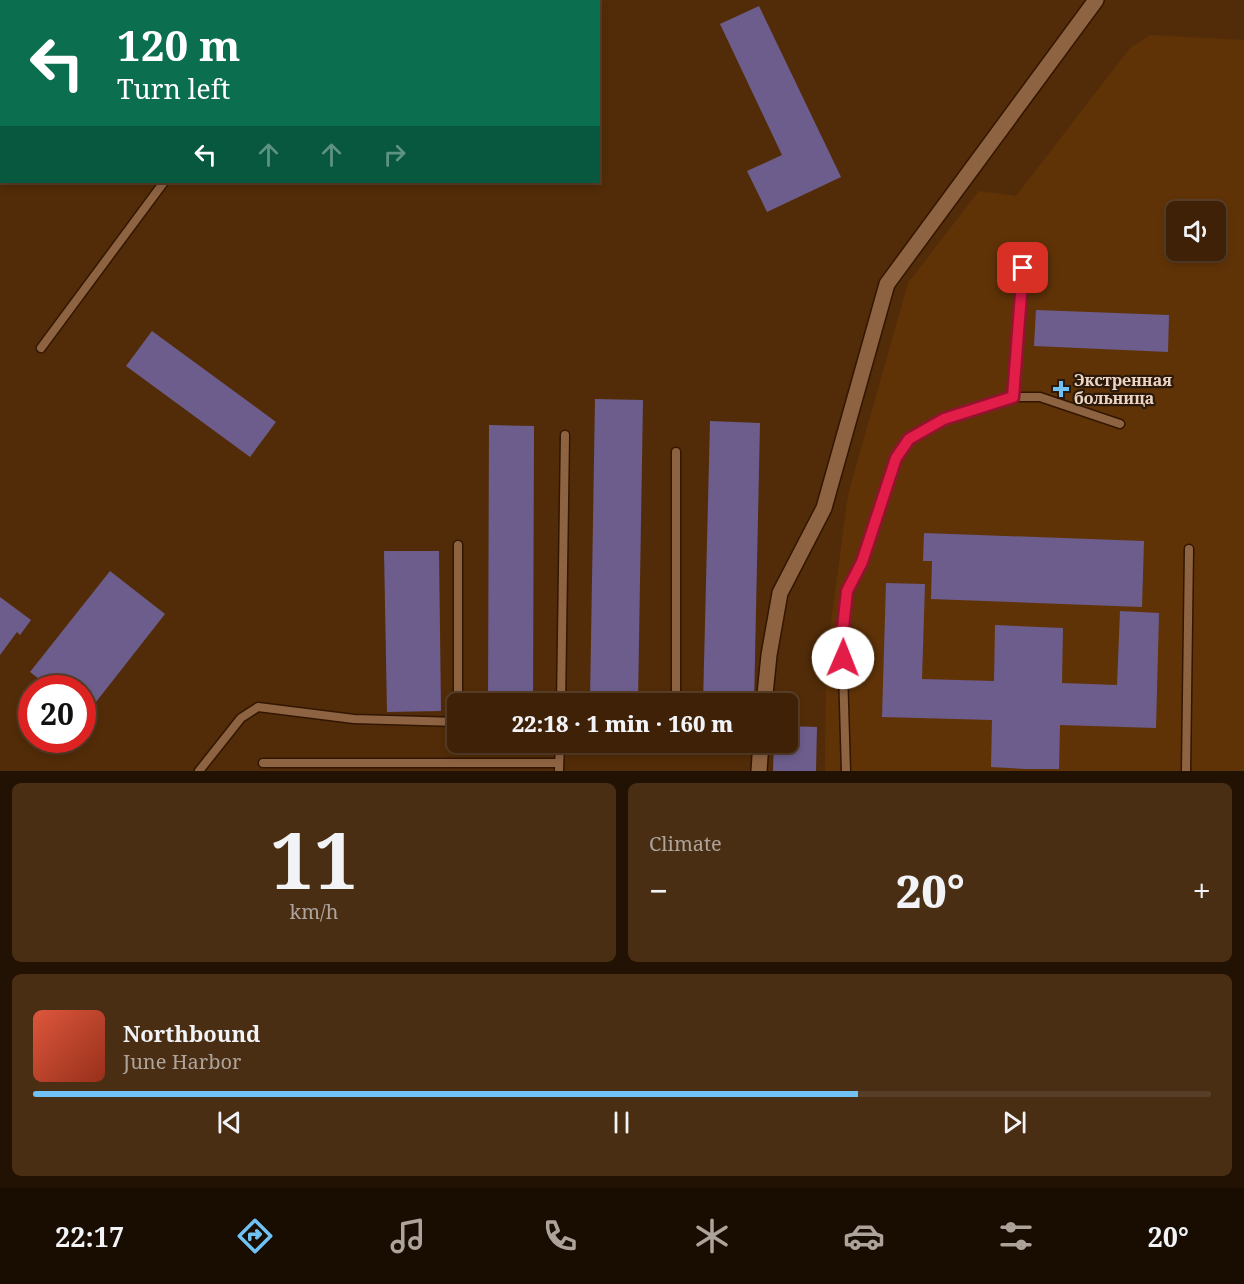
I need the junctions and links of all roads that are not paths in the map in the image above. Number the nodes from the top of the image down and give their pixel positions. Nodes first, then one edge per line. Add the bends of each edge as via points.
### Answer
1 (1096, 0) edge
2 (163, 183) edge
3 (1023, 268) dead end
4 (41, 348) dead end
5 (1013, 397) junction
6 (1120, 424) dead end
7 (565, 435) dead end
8 (676, 452) dead end
9 (458, 546) dead end
10 (1189, 549) dead end
11 (458, 693) edge
12 (561, 693) edge
13 (676, 693) edge
14 (766, 693) edge
15 (447, 722) edge
16 (760, 753) edge
17 (263, 763) dead end
18 (559, 767) edge
19 (199, 771) edge
20 (759, 771) edge
21 (846, 771) edge
22 (1186, 771) edge

1 - 14 street via 887,284 824,508 780,593
2 - 4 lane
3 - 5 lane
5 - 6 lane via 1040,397
5 - 21 lane via 944,419 909,439 896,458 862,562 847,591 842,637
7 - 12 lane
8 - 13 lane
9 - 11 lane
10 - 22 lane
15 - 19 lane via 354,719 258,707 241,718
16 - 20 street
17 - 18 lane

